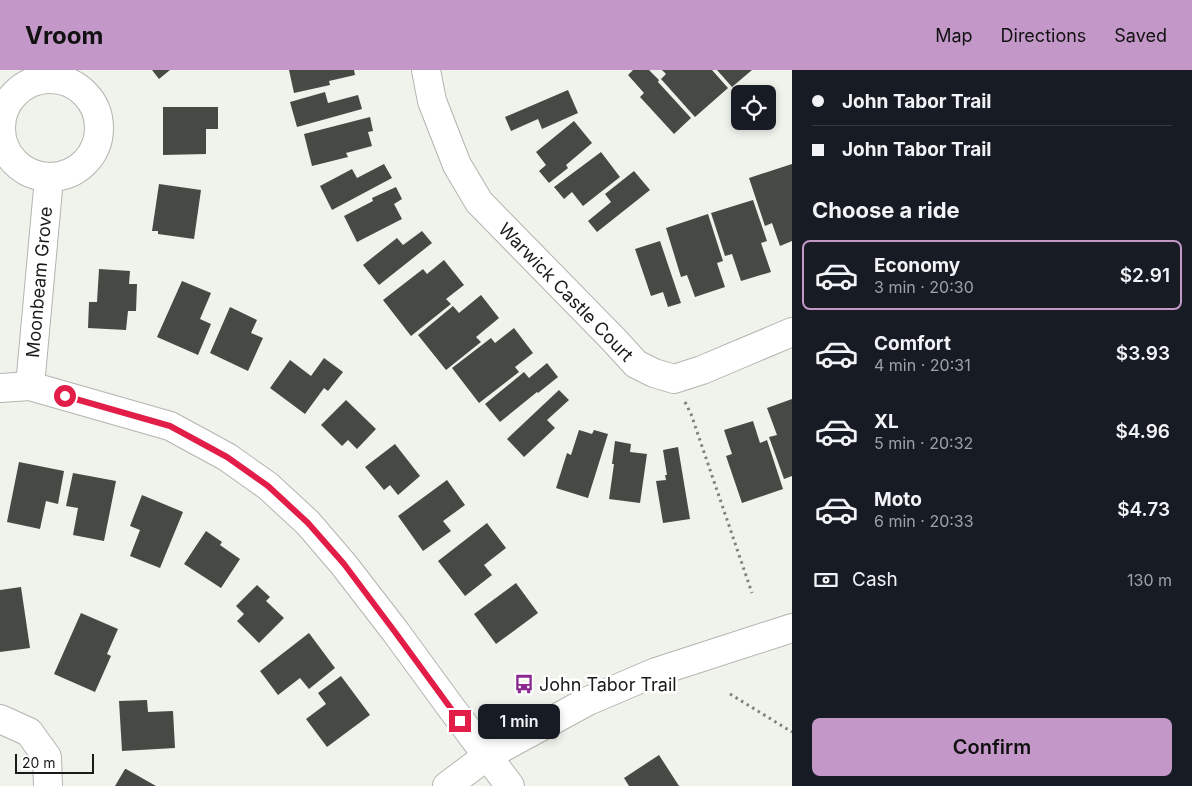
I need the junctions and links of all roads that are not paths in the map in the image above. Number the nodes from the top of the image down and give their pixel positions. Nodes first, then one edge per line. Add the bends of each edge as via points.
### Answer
1 (426, 70) edge
2 (71, 75) edge
3 (49, 178) junction
4 (792, 332) edge
5 (30, 386) junction
6 (0, 388) edge
7 (792, 628) edge
8 (0, 719) edge
9 (487, 756) junction
10 (48, 786) edge
11 (447, 786) edge
12 (510, 786) edge

1 - 4 street, Warwick Castle Court via 432,102 457,165 478,202 636,364 654,374 674,379
2 - 3 street via 94,106 100,134 96,149 77,171
2 - 3 street via 27,84 14,94 0,124 2,140 13,161 33,175
3 - 5 street, Moonbeam Grove
5 - 6 street
5 - 9 street via 170,426 227,457 268,486 308,523 344,564
7 - 9 street via 656,672 596,697
8 - 10 street via 29,732 47,757
9 - 11 street
9 - 12 street

